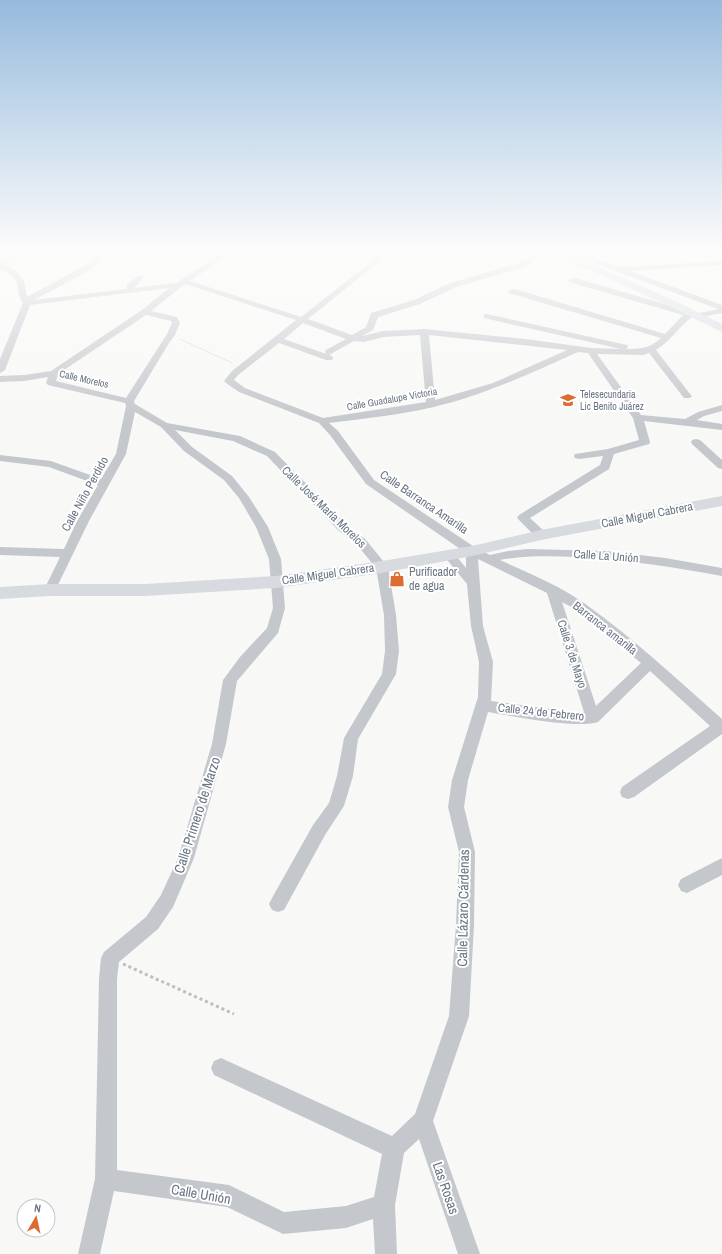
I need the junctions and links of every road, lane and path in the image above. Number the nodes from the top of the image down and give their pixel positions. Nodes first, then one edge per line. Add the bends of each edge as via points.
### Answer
1 (23, 310) edge
2 (148, 310) edge
3 (268, 310) edge
4 (316, 310) edge
5 (392, 310) edge
6 (574, 310) edge
7 (674, 310) edge
8 (681, 310) edge
9 (722, 311) edge
10 (145, 312) junction
11 (693, 315) junction
12 (487, 316) dead end
13 (303, 320) junction
14 (722, 329) edge
15 (424, 332) junction
16 (171, 335) junction
17 (667, 337) junction
18 (352, 338) junction
19 (277, 339) junction
20 (577, 349) junction
21 (647, 351) junction
22 (591, 352) junction
23 (240, 369) junction
24 (0, 370) edge
25 (54, 373) junction
26 (0, 379) edge
27 (687, 396) dead end
28 (130, 403) junction
29 (431, 404) junction
30 (722, 408) edge
31 (638, 418) junction
32 (322, 421) junction
33 (687, 422) junction
34 (164, 425) junction
35 (722, 427) edge
36 (696, 442) dead end
37 (609, 452) junction
38 (579, 456) dead end
39 (0, 458) edge
40 (722, 466) edge
41 (104, 484) junction
42 (722, 501) edge
43 (541, 535) junction
44 (0, 551) edge
45 (472, 551) junction
46 (68, 553) junction
47 (449, 555) junction
48 (489, 559) junction
49 (382, 567) junction
50 (722, 572) edge
51 (276, 582) junction
52 (473, 583) junction
53 (50, 590) junction
54 (552, 590) junction
55 (0, 593) edge
56 (650, 663) junction
57 (483, 706) junction
58 (593, 718) junction
59 (721, 727) edge
60 (628, 792) dead end
61 (722, 866) edge
62 (687, 885) dead end
63 (278, 904) dead end
64 (110, 958) junction
65 (234, 1014) dead end
66 (221, 1068) dead end
67 (423, 1121) junction
68 (394, 1148) junction
69 (106, 1179) junction
70 (384, 1205) junction
71 (89, 1254) edge
72 (386, 1254) edge
73 (469, 1254) edge

1 - 24 street
2 - 10 street
3 - 13 street
4 - 13 street
5 - 18 street via 374,315 370,328
6 - 17 street
7 - 11 street
8 - 11 street
9 - 11 street
10 - 16 street via 174,319 176,323
10 - 25 street
11 - 14 street
11 - 17 street
12 - 21 street
13 - 18 street
13 - 19 street
15 - 18 street
15 - 20 street
15 - 29 street
16 - 23 path via 223,358
16 - 28 street, Calle Niño Perdido
17 - 21 street
18 - 19 street via 329,355
19 - 23 street
20 - 22 street
20 - 29 street, Calle Guadalupe Victoria via 496,385
21 - 22 street
21 - 27 street
22 - 31 street
23 - 32 street, Calle Barranca Amarilla via 229,381 242,390
25 - 26 street, Calle Morelos
25 - 28 street, Calle Morelos via 51,383
28 - 34 street
28 - 41 street, Calle Niño Perdido via 121,454
29 - 32 street, Calle Guadalupe Victoria
30 - 33 street via 701,414
31 - 33 street
31 - 37 street via 645,442
32 - 45 street, Calle Barranca Amarilla via 334,433 370,482
33 - 35 street
34 - 49 street, Calle José María Morelos via 236,438 270,454 342,527 362,543
34 - 51 street, Calle Primero de Marzo via 188,449 228,478 244,497 262,527 275,559
36 - 40 street
37 - 38 street
37 - 43 street via 604,467 524,518
39 - 41 street via 51,464
41 - 46 street, Calle Niño Perdido
42 - 43 street, Calle Miguel Cabrera
43 - 45 street, Calle Miguel Cabrera
44 - 46 street
45 - 47 street, Calle Miguel Cabrera
45 - 48 street, Barranca amarilla
45 - 52 street, Calle Lázaro Cárdenas
46 - 53 street, Calle Niño Perdido
47 - 49 street, Calle Miguel Cabrera
47 - 52 street
48 - 50 street, Calle La Unión via 535,552 590,554 655,560
48 - 54 street, Barranca amarilla
49 - 51 street, Calle Miguel Cabrera
49 - 63 street via 390,616 392,652 389,674 351,738 345,776 336,806 319,830
51 - 53 street, Calle Miguel Cabrera via 145,590
51 - 64 street, Calle Primero de Marzo via 279,608 273,630 230,680 219,744 186,858 167,901 152,923
52 - 57 street, Calle Lázaro Cárdenas via 477,626 486,662
53 - 55 street, Calle Miguel Cabrera
54 - 56 street, Barranca amarilla via 579,606
54 - 58 street, Calle 3 de Mayo
56 - 58 street, Calle 24 de Febrero
56 - 59 street, Barranca amarilla
57 - 58 street, Calle 24 de Febrero via 573,718
57 - 67 street, Calle Lázaro Cárdenas via 460,780 456,807 467,852 459,1016
59 - 60 street
61 - 62 street
64 - 65 path
64 - 69 street
66 - 68 street
67 - 68 street
67 - 73 street, Las Rosas
68 - 70 street
69 - 70 street, Calle Unión via 229,1196 283,1223 346,1217
69 - 71 street
70 - 72 street

